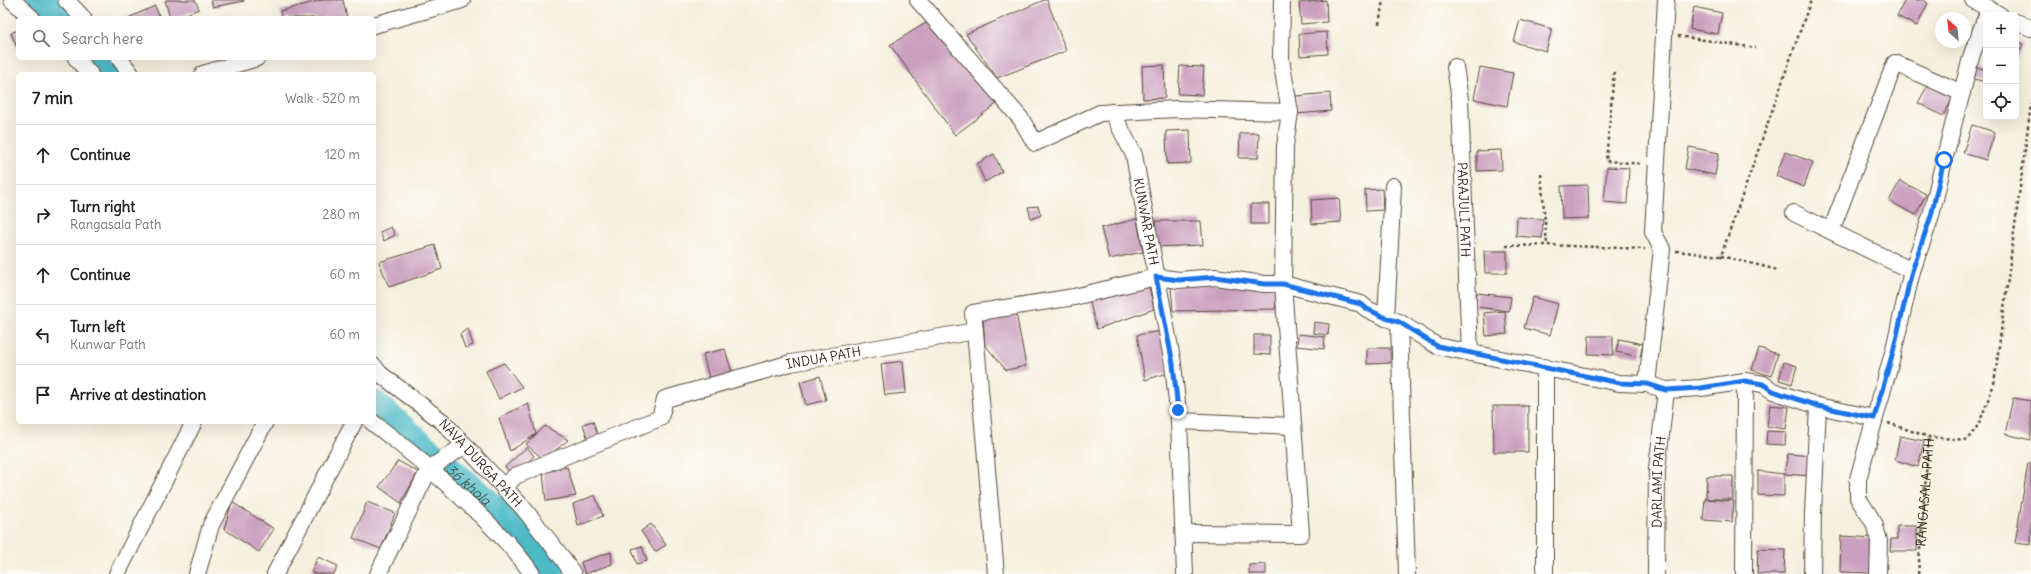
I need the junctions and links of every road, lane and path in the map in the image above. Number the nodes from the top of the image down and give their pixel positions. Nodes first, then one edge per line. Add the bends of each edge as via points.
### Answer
1 (12, 0) edge
2 (66, 0) edge
3 (462, 0) edge
4 (918, 0) edge
5 (1282, 0) edge
6 (1382, 0) edge
7 (1666, 0) edge
8 (1811, 0) edge
9 (1972, 0) edge
10 (1987, 12) edge
11 (30, 16) edge
12 (81, 16) edge
13 (2019, 23) edge
14 (376, 24) edge
15 (1379, 24) dead end
16 (2031, 28) edge
17 (1983, 30) edge
18 (1664, 34) junction
19 (1756, 48) dead end
20 (78, 60) edge
21 (120, 60) edge
22 (250, 60) edge
23 (1455, 67) dead end
24 (88, 72) edge
25 (130, 72) edge
26 (210, 72) edge
27 (1614, 72) dead end
28 (1962, 93) junction
29 (2031, 104) edge
30 (1112, 112) junction
31 (1290, 112) junction
32 (1657, 165) junction
33 (1541, 174) dead end
34 (1393, 186) dead end
35 (1794, 213) dead end
36 (1831, 231) junction
37 (1547, 245) junction
38 (1506, 246) dead end
39 (1662, 249) junction
40 (1721, 256) junction
41 (1778, 270) dead end
42 (1912, 271) junction
43 (1156, 277) junction
44 (1283, 284) junction
45 (1392, 320) junction
46 (975, 331) junction
47 (1470, 353) junction
48 (1545, 367) junction
49 (376, 374) edge
50 (1745, 381) junction
51 (1647, 384) junction
52 (1666, 390) junction
53 (1818, 406) junction
54 (1874, 418) junction
55 (1179, 421) junction
56 (193, 424) edge
57 (264, 424) edge
58 (353, 424) edge
59 (374, 424) edge
60 (1293, 426) junction
61 (1928, 437) junction
62 (465, 446) junction
63 (429, 468) junction
64 (504, 489) junction
65 (1184, 533) junction
66 (531, 573) edge
67 (118, 574) edge
68 (197, 574) edge
69 (274, 574) edge
70 (378, 574) edge
71 (573, 574) edge
72 (996, 574) edge
73 (1185, 574) edge
74 (1407, 574) edge
75 (1545, 574) edge
76 (1656, 574) edge
77 (1744, 574) edge
78 (1812, 574) edge
79 (1878, 574) edge
80 (1918, 574) edge

1 - 11 street
2 - 12 street
3 - 14 street
4 - 30 street via 1021,119 1035,143 1100,113
5 - 31 street via 1281,58
6 - 15 path
7 - 18 street
8 - 40 path
9 - 10 street
13 - 16 street
17 - 28 street via 1972,54
18 - 19 path
18 - 32 street
20 - 24 street
21 - 25 street
22 - 26 street
23 - 47 street, PARAJULI PATH via 1460,100
27 - 32 path via 1606,161
28 - 36 street via 1895,63
28 - 42 street via 1931,216
29 - 61 path via 1994,384 1979,424 1967,440
30 - 31 street via 1176,109
30 - 43 street, KUNWAR PATH via 1134,155
31 - 44 street via 1285,146
32 - 39 street via 1653,232
33 - 37 path
34 - 45 street
35 - 36 street
36 - 42 street
37 - 38 path
37 - 39 path
39 - 40 path
39 - 51 street
40 - 41 path
42 - 54 street
43 - 44 street via 1179,280 1215,277
43 - 46 street via 1074,297 973,313
43 - 55 street, KUNWAR PATH via 1173,364
44 - 45 street via 1361,304
44 - 60 street
45 - 47 street via 1437,346
45 - 74 street
46 - 64 street, INDUA PATH via 791,363 665,399 660,418 515,476
46 - 72 street
47 - 48 street
48 - 51 street via 1620,383
48 - 75 street
49 - 62 street, NAVA DURGA PATH via 444,422
50 - 52 street
50 - 53 street via 1763,384 1773,391
50 - 77 street
51 - 52 street
52 - 76 street, DARLAMI PATH via 1657,469
53 - 54 street
53 - 78 street
54 - 61 path, RANGASALA PATH
54 - 79 street via 1858,478 1858,498 1874,523 1879,541
55 - 60 street
55 - 65 street, KUNWAR PATH
56 - 67 street
57 - 68 street via 211,525
58 - 69 street
59 - 63 street
60 - 65 street via 1301,534
61 - 80 path, RANGASALA PATH
62 - 63 street
62 - 64 street, NAVA DURGA PATH
63 - 66 street via 492,528 527,565
63 - 70 street
64 - 71 street, NAVA DURGA PATH via 524,509
65 - 73 street, KUNWAR PATH

